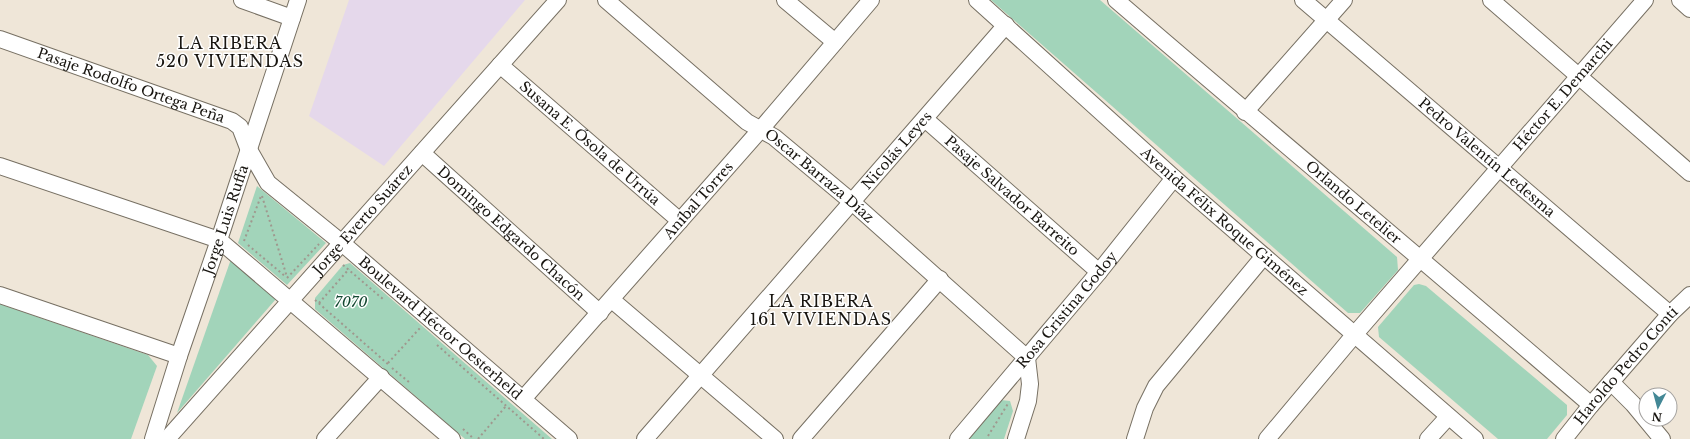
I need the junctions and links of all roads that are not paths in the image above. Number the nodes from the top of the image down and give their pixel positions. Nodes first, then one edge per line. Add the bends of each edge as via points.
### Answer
1 (242, 0) edge
2 (298, 0) edge
3 (558, 0) edge
4 (606, 0) edge
5 (785, 0) edge
6 (871, 0) edge
7 (977, 0) edge
8 (1116, 0) edge
9 (1303, 0) edge
10 (1344, 0) edge
11 (1491, 0) edge
12 (1644, 0) edge
13 (1680, 0) edge
14 (1690, 9) edge
15 (292, 18) junction
16 (1326, 20) junction
17 (1006, 25) junction
18 (0, 39) edge
19 (835, 42) junction
20 (500, 65) junction
21 (1579, 78) junction
22 (1246, 112) junction
23 (925, 119) junction
24 (761, 129) junction
25 (248, 148) junction
26 (422, 153) junction
27 (0, 166) edge
28 (1500, 168) junction
29 (1690, 173) edge
30 (1174, 178) junction
31 (852, 202) junction
32 (680, 221) junction
33 (219, 240) junction
34 (342, 243) junction
35 (1264, 256) junction
36 (1422, 258) junction
37 (1099, 272) junction
38 (940, 279) junction
39 (0, 295) edge
40 (1689, 297) edge
41 (291, 300) junction
42 (612, 300) junction
43 (600, 313) junction
44 (1670, 314) junction
45 (1355, 334) junction
46 (179, 356) junction
47 (1027, 358) junction
48 (384, 369) junction
49 (701, 376) junction
50 (1610, 382) junction
51 (516, 400) junction
52 (1591, 405) junction
53 (1448, 417) junction
54 (153, 439) edge
55 (167, 439) edge
56 (325, 439) edge
57 (452, 439) edge
58 (569, 439) edge
59 (645, 439) edge
60 (775, 439) edge
61 (801, 439) edge
62 (958, 439) edge
63 (1016, 439) edge
64 (1135, 439) edge
65 (1268, 439) edge
66 (1428, 439) edge
67 (1475, 439) edge
68 (1564, 439) edge
69 (1662, 439) edge

1 - 15 street
2 - 15 street, Jorge Luis Ruffa
3 - 20 street, Jorge Everto Suárez
4 - 24 street, Oscar Barraza Díaz via 746,122
5 - 19 street
6 - 19 street, Aníbal Torres
7 - 17 street, Avenida Félix Roque Giménez
8 - 22 street, Orlando Letelier
9 - 16 street, Pedro Valentín Ledesma
10 - 16 street
11 - 21 street
12 - 21 street, Héctor E. Demarchi
13 - 14 street
15 - 25 street, Jorge Luis Ruffa
16 - 22 street
16 - 28 street, Pedro Valentín Ledesma
17 - 23 street, Nicolás Leyes
17 - 30 street, Avenida Félix Roque Giménez
18 - 25 street, Pasaje Rodolfo Ortega Peña via 232,121 240,127
19 - 24 street, Aníbal Torres
20 - 26 street, Jorge Everto Suárez
20 - 32 street, Susana E. Ósola de Urrúa
21 - 28 street, Héctor E. Demarchi
21 - 29 street
22 - 36 street, Orlando Letelier
23 - 31 street, Nicolás Leyes
23 - 37 street, Pasaje Salvador Barreito
24 - 31 street, Oscar Barraza Díaz
24 - 32 street, Aníbal Torres
25 - 33 street, Jorge Luis Ruffa
25 - 34 street, Boulevard Héctor Oesterheld via 268,183
26 - 34 street, Jorge Everto Suárez
26 - 43 street, Domingo Edgardo Chacón
27 - 33 street
28 - 36 street, Héctor E. Demarchi
28 - 44 street, Pedro Valentín Ledesma
30 - 35 street, Avenida Félix Roque Giménez
30 - 37 street, Rosa Cristina Godoy
31 - 38 street, Oscar Barraza Díaz
31 - 49 street, Nicolás Leyes
32 - 42 street, Aníbal Torres
33 - 41 street
33 - 46 street, Jorge Luis Ruffa
34 - 41 street, Jorge Everto Suárez
34 - 51 street, Boulevard Héctor Oesterheld
35 - 45 street, Avenida Félix Roque Giménez
35 - 64 street via 1156,386 1145,408
36 - 45 street, Héctor E. Demarchi
36 - 52 street, Orlando Letelier
37 - 47 street, Rosa Cristina Godoy
38 - 47 street, Oscar Barraza Díaz
38 - 61 street
39 - 46 street
40 - 44 street, Haroldo Pedro Conti
41 - 48 street
41 - 55 street, Jorge Everto Suárez
42 - 43 street, Aníbal Torres
42 - 49 street
43 - 51 street, Aníbal Torres
44 - 50 street, Haroldo Pedro Conti
45 - 53 street, Avenida Félix Roque Giménez
45 - 65 street, Héctor E. Demarchi
46 - 54 street, Jorge Luis Ruffa
47 - 62 street, Rosa Cristina Godoy
47 - 63 street via 1030,384 1028,401
48 - 56 street
48 - 57 street
49 - 59 street, Nicolás Leyes
49 - 60 street
50 - 52 street, Haroldo Pedro Conti
50 - 69 street via 1633,404
51 - 58 street, Boulevard Héctor Oesterheld
52 - 68 street, Haroldo Pedro Conti
53 - 66 street
53 - 67 street, Avenida Félix Roque Giménez

